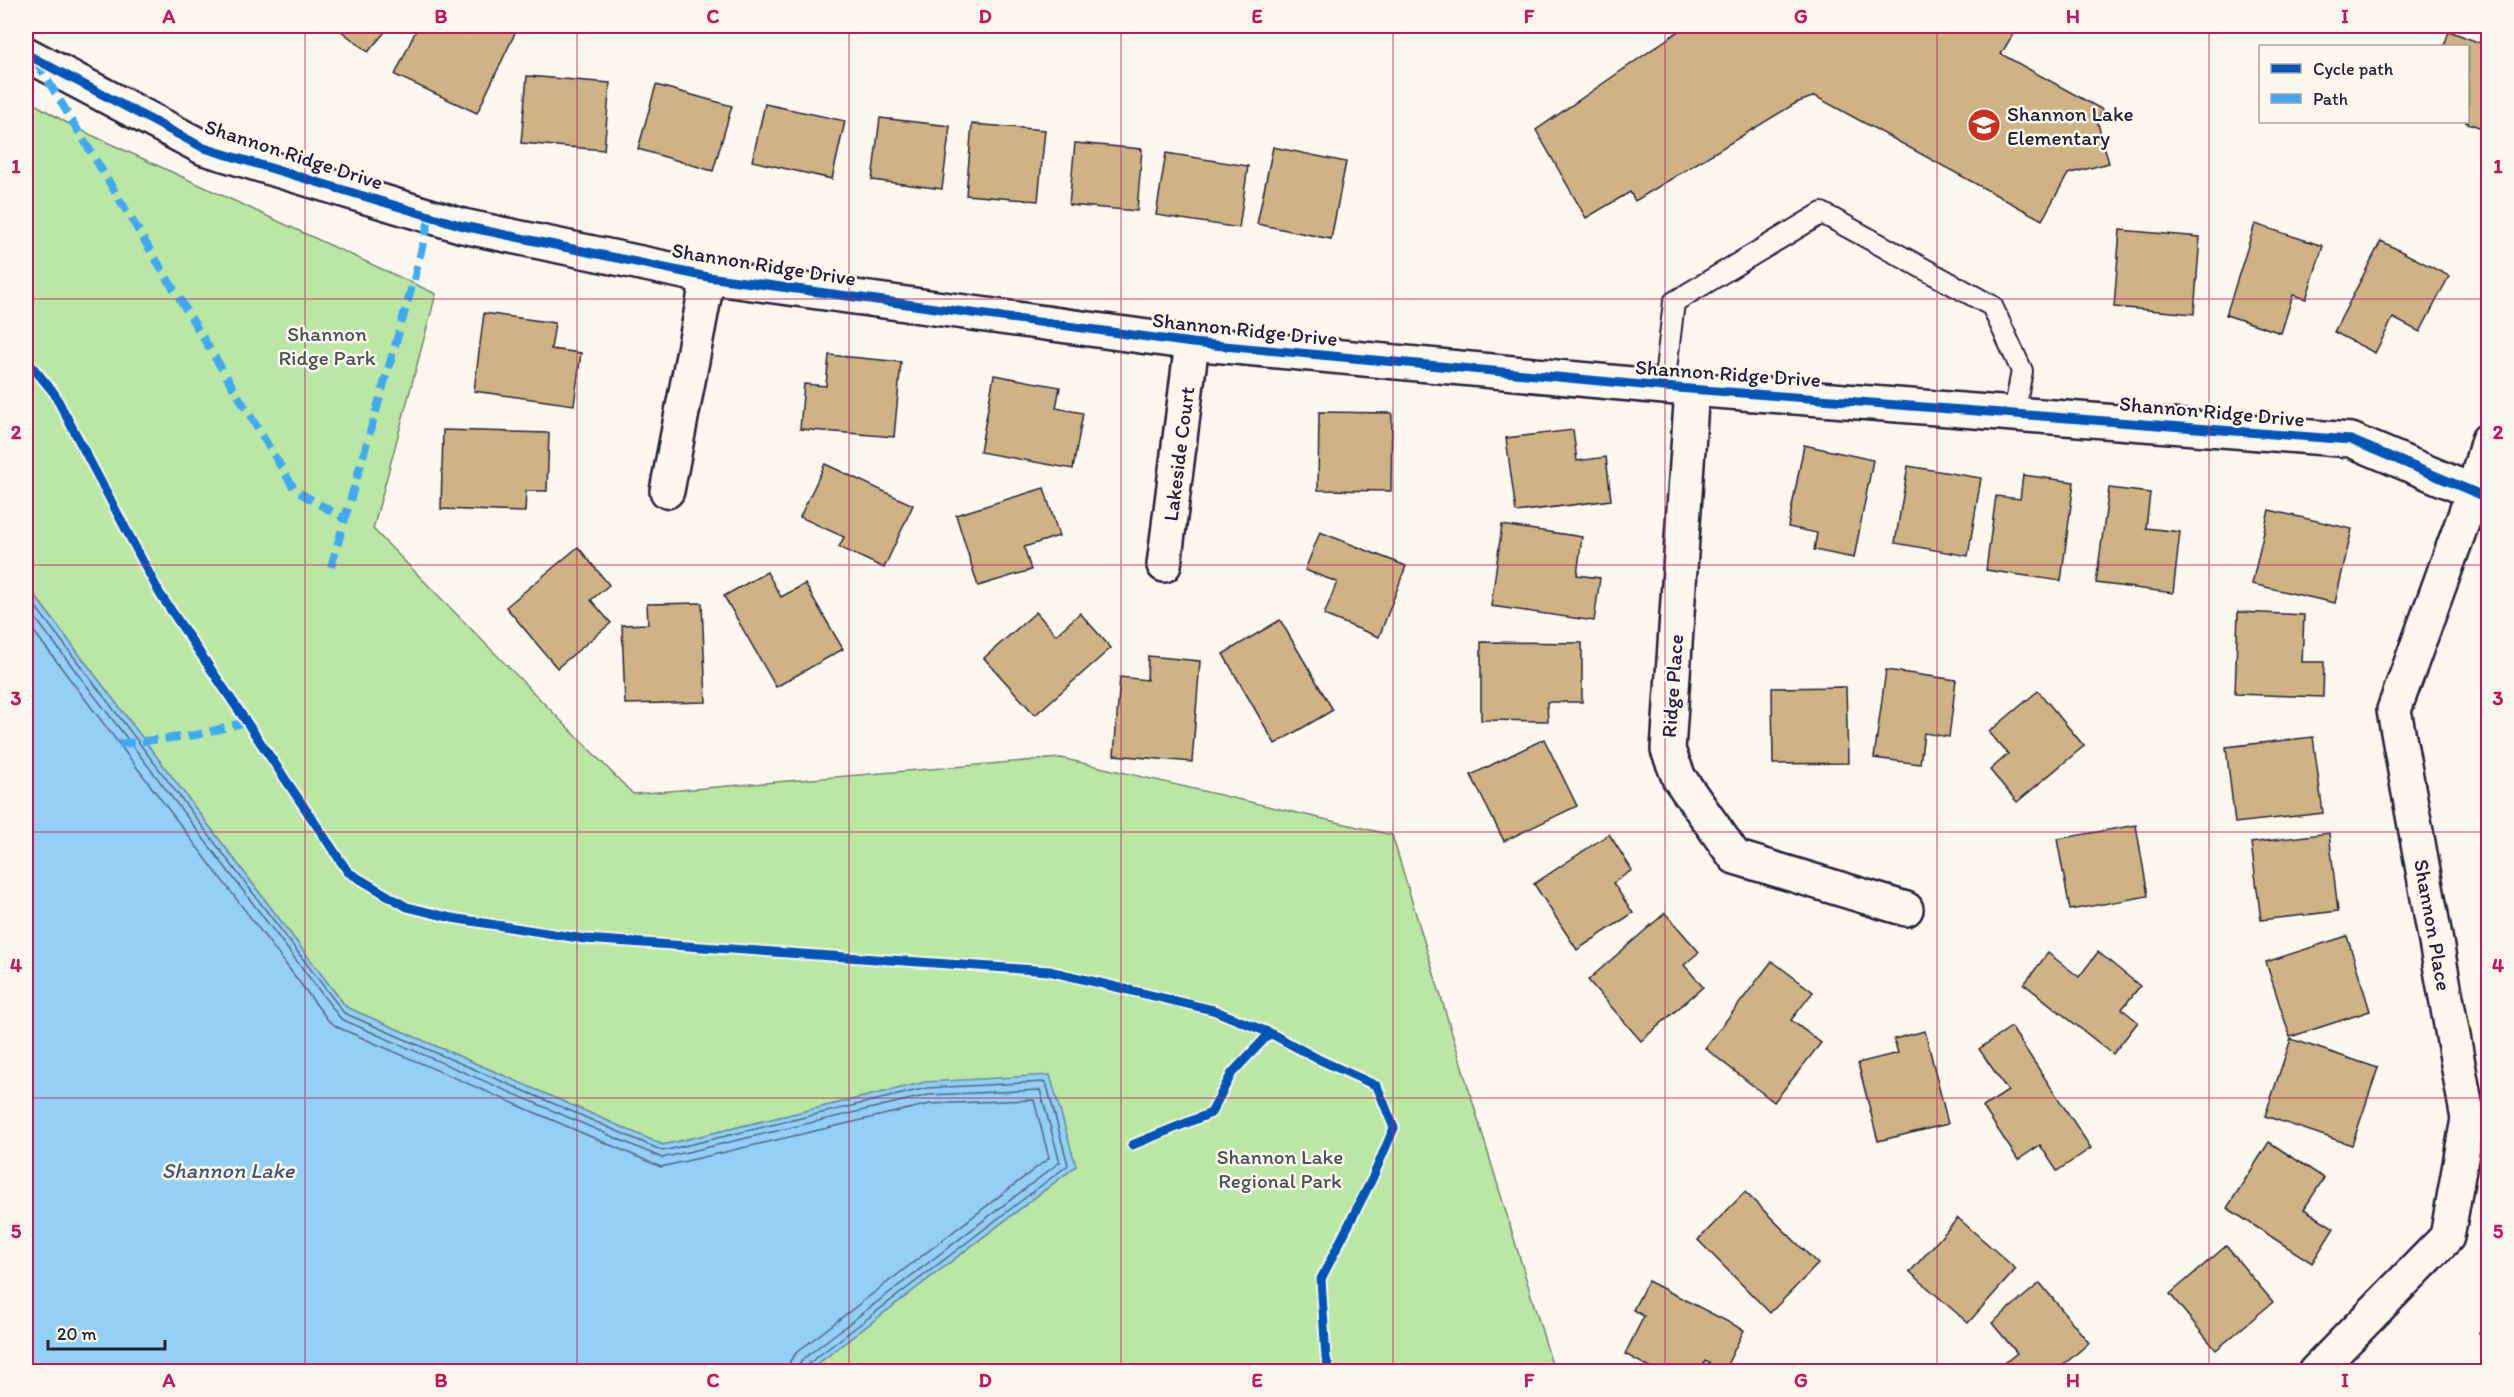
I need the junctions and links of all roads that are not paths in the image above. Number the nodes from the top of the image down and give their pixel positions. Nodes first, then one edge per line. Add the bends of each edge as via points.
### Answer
1 (26, 54) edge
2 (708, 277) junction
3 (1192, 343) junction
4 (1678, 387) junction
5 (2014, 414) junction
6 (2488, 440) edge
7 (667, 491) dead end
8 (2481, 495) edge
9 (1164, 565) dead end
10 (1906, 909) dead end
11 (2315, 1371) edge

1 - 2 street, Shannon Ridge Drive via 204,148 464,226
2 - 3 street, Shannon Ridge Drive
2 - 7 street
3 - 4 street, Shannon Ridge Drive
3 - 9 street, Lakeside Court
4 - 5 street, Shannon Ridge Drive
4 - 5 lane via 1674,302 1822,213 1992,306 2022,371
4 - 10 street, Ridge Place via 1668,750 1679,778 1735,857
5 - 8 street, Shannon Ridge Drive via 2351,440
6 - 8 street, Shannon Place
8 - 11 street, Shannon Place via 2394,710 2468,1119 2447,1237

